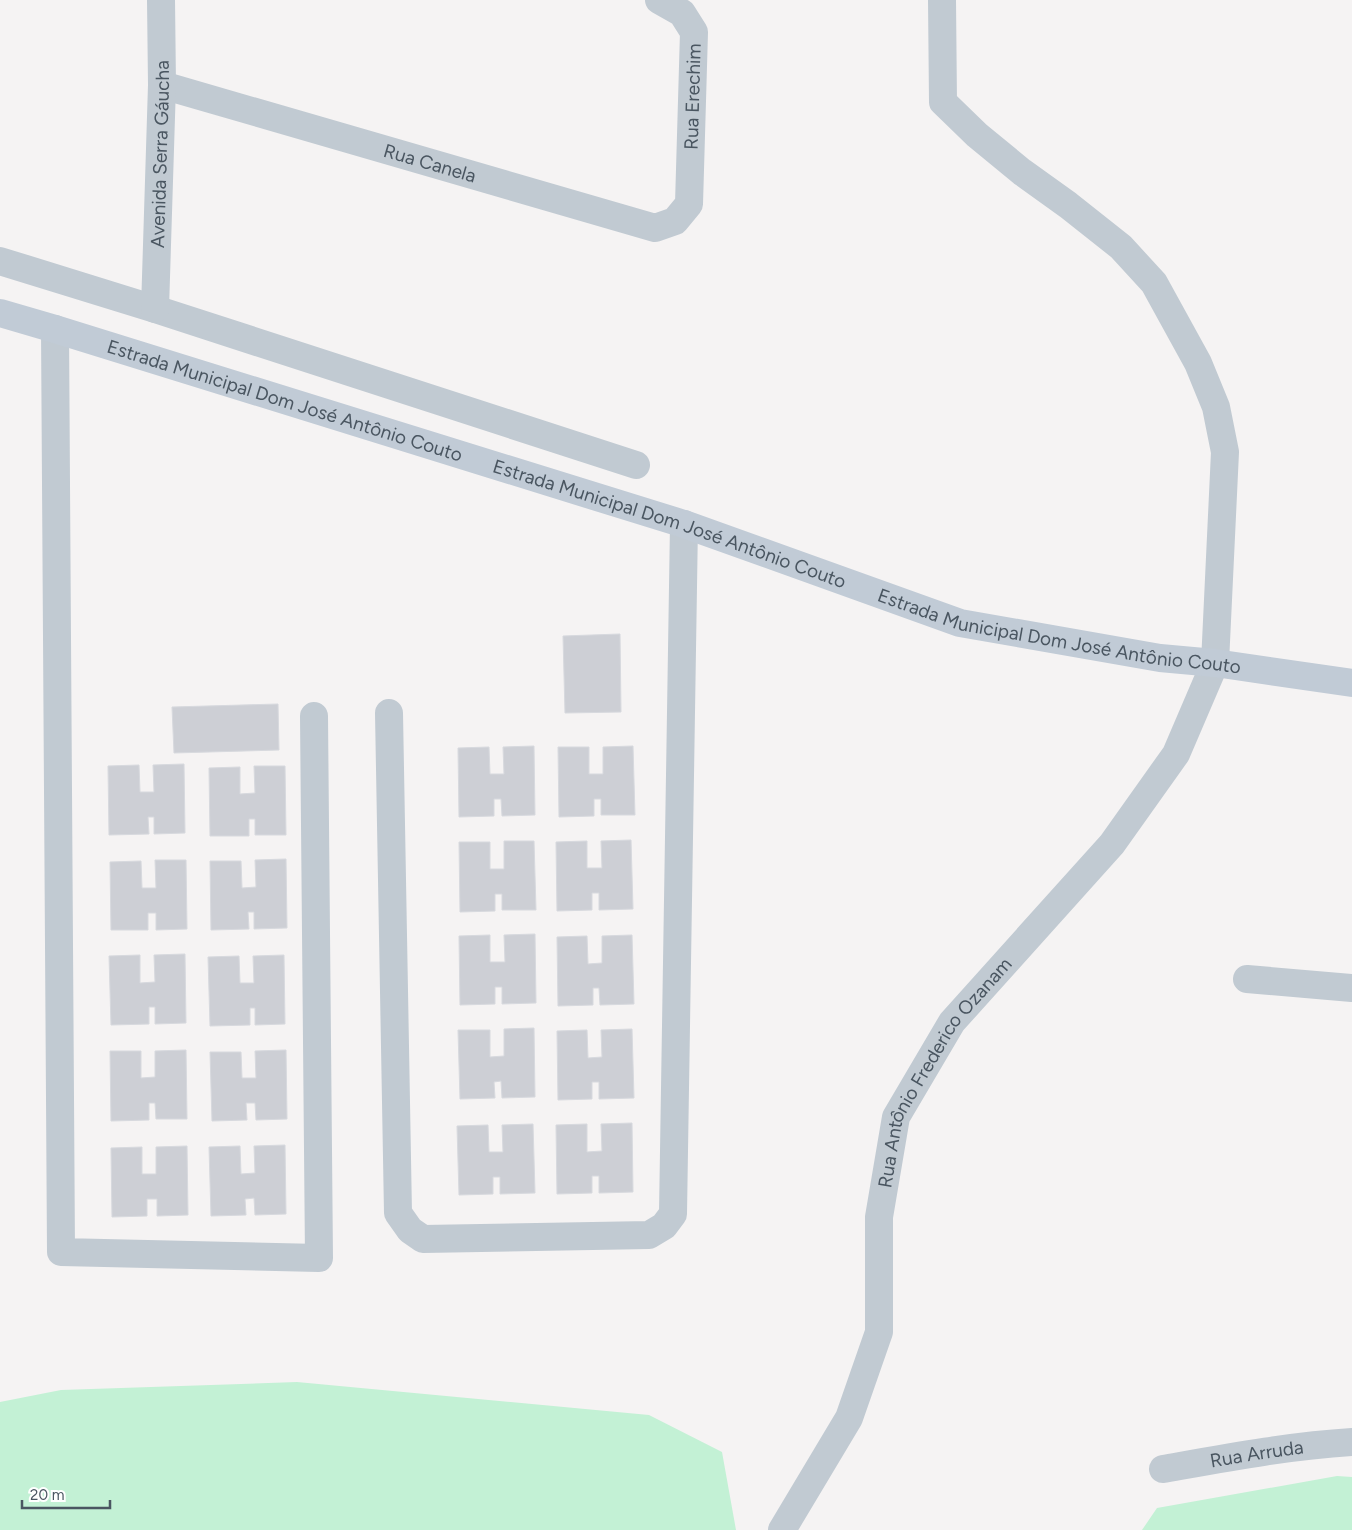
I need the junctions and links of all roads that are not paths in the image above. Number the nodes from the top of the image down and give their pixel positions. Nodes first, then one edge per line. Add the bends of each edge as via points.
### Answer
1 (161, 0) edge
2 (942, 0) edge
3 (662, 1) edge
4 (162, 85) junction
5 (689, 204) joint
6 (0, 261) edge
7 (155, 309) junction
8 (0, 313) edge
9 (54, 329) junction
10 (636, 465) dead end
11 (684, 524) junction
12 (1215, 663) junction
13 (1352, 683) edge
14 (389, 713) dead end
15 (314, 716) dead end
16 (1247, 979) dead end
17 (1352, 988) edge
18 (1352, 1442) edge
19 (1163, 1469) dead end
20 (782, 1530) edge

1 - 4 street, Avenida Serra Gáucha
2 - 12 street via 943,102 1022,172 1121,247 1154,283 1198,362 1216,407 1225,452
3 - 5 street, Rua Erechim via 682,13 694,32
4 - 5 street, Rua Canela via 655,228 675,222
4 - 7 street, Avenida Serra Gáucha
6 - 7 street
7 - 10 street
8 - 9 main road, Estrada Municipal Dom José Antônio Couto
9 - 11 main road, Estrada Municipal Dom José Antônio Couto
9 - 15 street via 61,1252 319,1258
11 - 12 main road, Estrada Municipal Dom José Antônio Couto via 960,623 1160,658
11 - 14 street via 673,1214 664,1226 649,1235 423,1239 410,1230 398,1213
12 - 13 main road, Estrada Municipal Dom José Antônio Couto
12 - 20 street, Rua Antônio Frederico Ozanam via 1176,754 1112,844 952,1022 896,1117 880,1218 879,1332 849,1418
16 - 17 street
18 - 19 street, Rua Arruda

